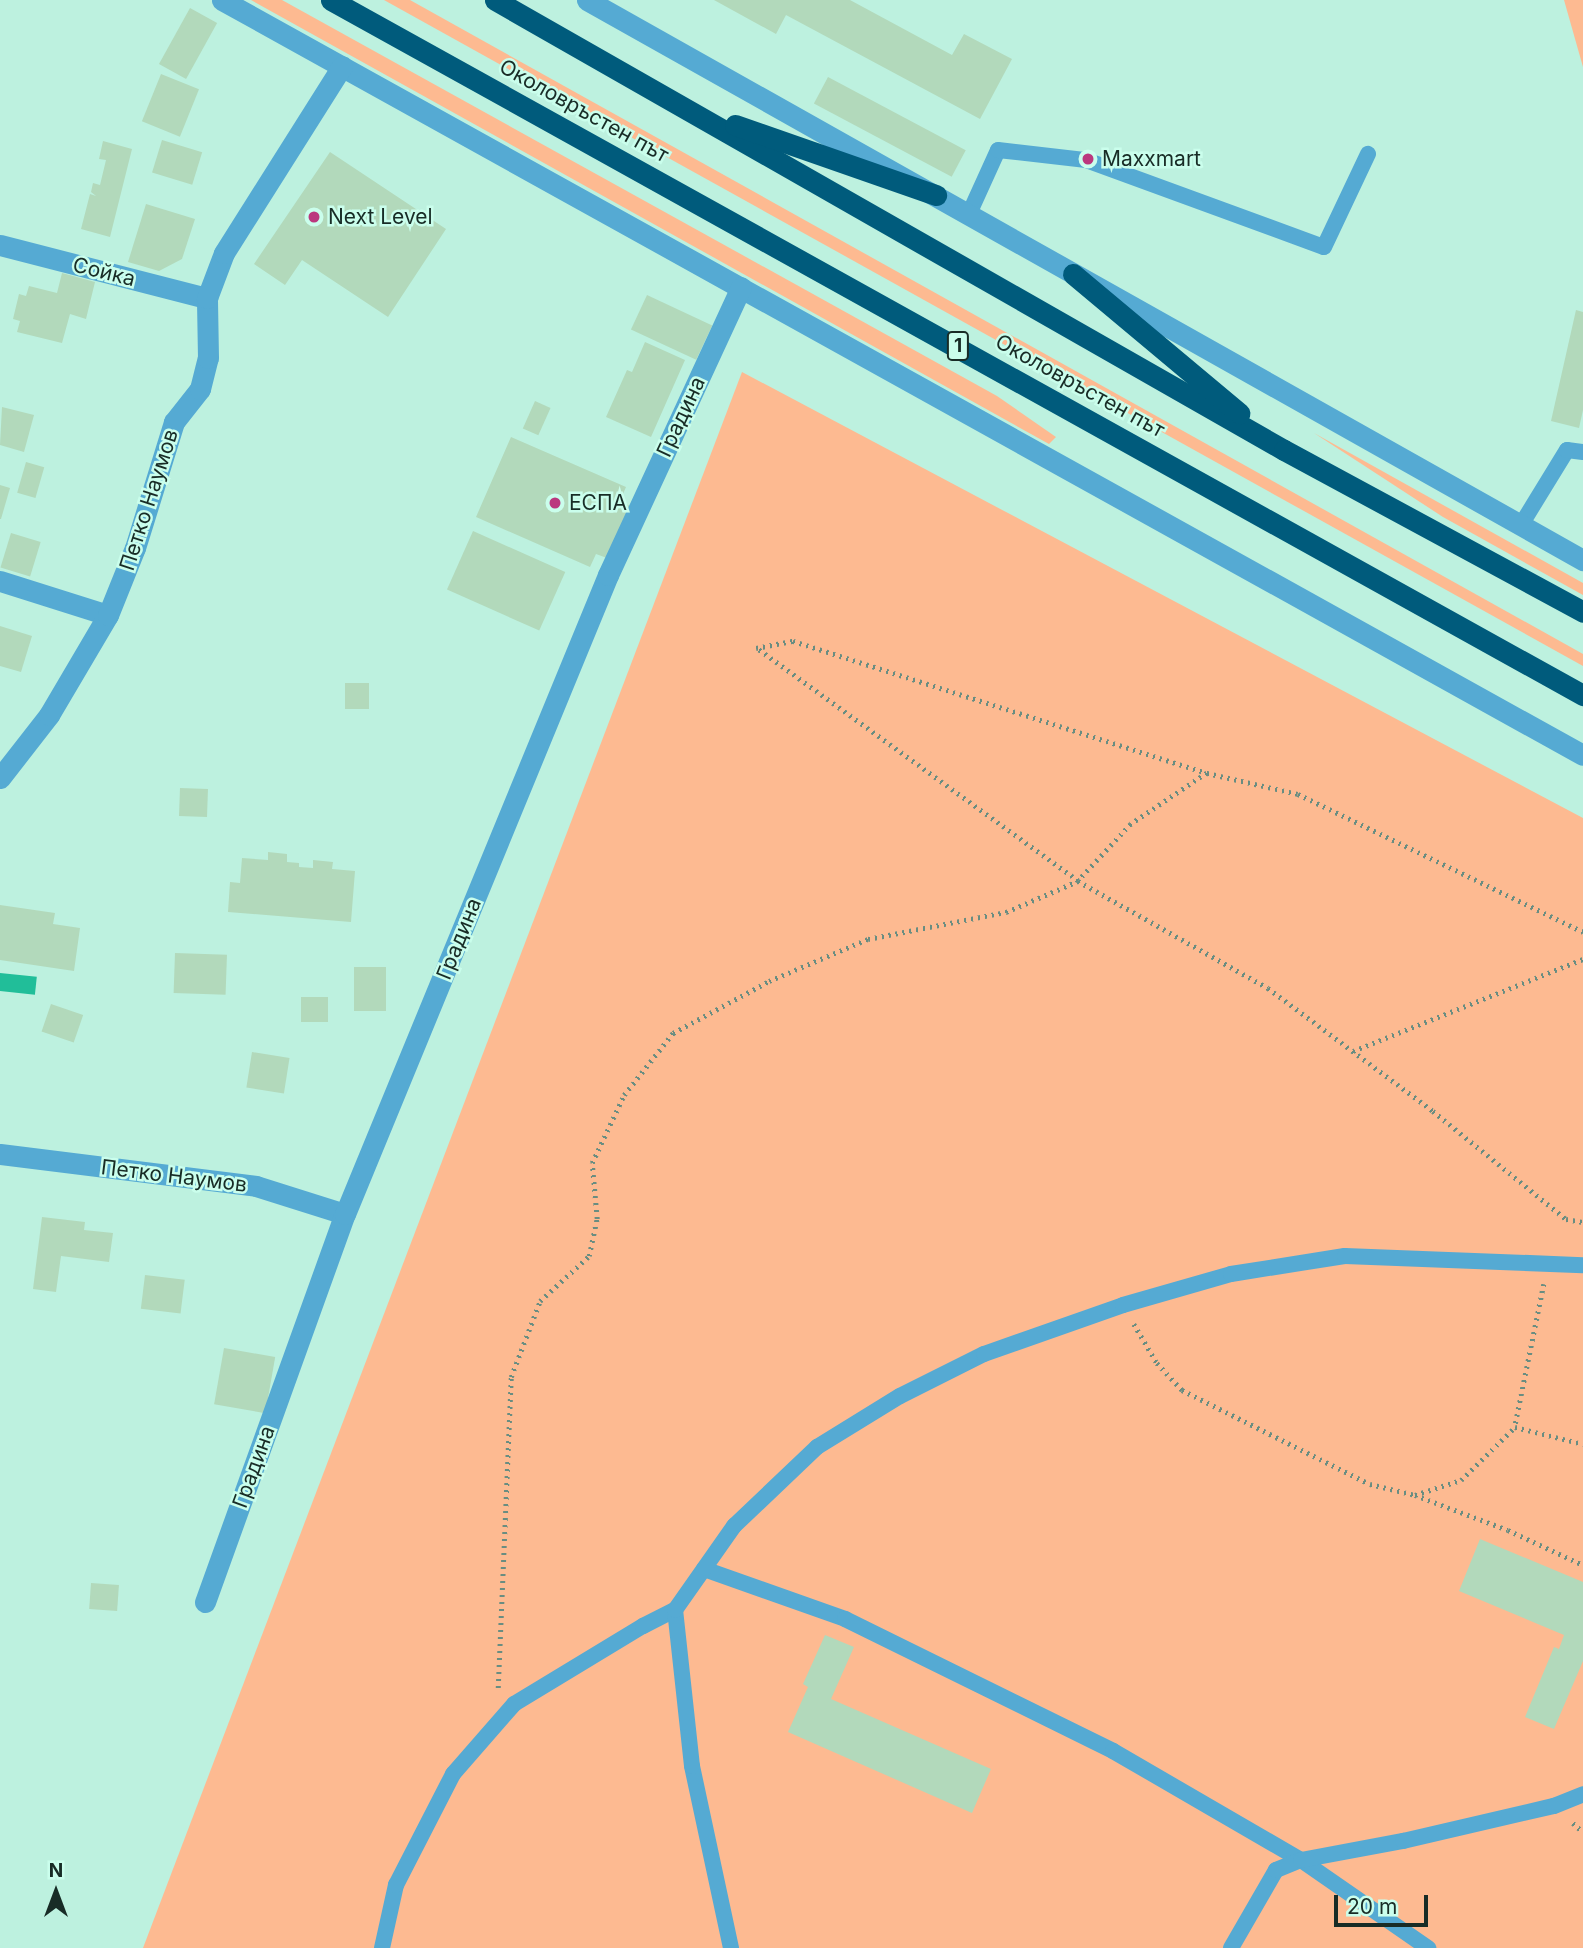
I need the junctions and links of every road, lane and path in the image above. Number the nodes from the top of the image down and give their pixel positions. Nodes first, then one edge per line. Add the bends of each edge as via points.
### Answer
1 (222, 0) edge
2 (331, 0) edge
3 (495, 0) edge
4 (586, 0) edge
5 (342, 66) junction
6 (683, 108) junction
7 (1368, 154) dead end
8 (936, 195) junction
9 (969, 214) junction
10 (0, 245) edge
11 (1073, 274) junction
12 (741, 287) junction
13 (207, 298) junction
14 (1284, 450) junction
15 (1583, 452) edge
16 (1521, 525) junction
17 (1583, 560) edge
18 (0, 582) edge
19 (1583, 612) edge
20 (108, 615) junction
21 (1583, 695) edge
22 (1583, 755) edge
23 (1207, 773) junction
24 (0, 778) edge
25 (1078, 881) junction
26 (1583, 932) edge
27 (1583, 959) edge
28 (1353, 1051) junction
29 (0, 1154) edge
30 (345, 1214) junction
31 (1583, 1222) edge
32 (1549, 1262) junction
33 (1583, 1265) edge
34 (1123, 1305) junction
35 (1515, 1427) junction
36 (1583, 1444) edge
37 (1415, 1495) junction
38 (1583, 1565) edge
39 (704, 1569) junction
40 (205, 1602) dead end
41 (675, 1610) junction
42 (497, 1724) junction
43 (1583, 1794) edge
44 (1301, 1860) junction
45 (382, 1948) edge
46 (731, 1948) edge
47 (1231, 1948) edge
48 (1428, 1948) edge

1 - 5 street
2 - 21 highway, Околовръстен път / 1
3 - 6 highway
4 - 8 street
5 - 12 street
5 - 13 street, Петко Наумов via 224,253
6 - 8 highway
6 - 14 highway
7 - 9 lane via 1324,247 1086,160 998,150
8 - 9 street
9 - 11 street
10 - 13 street, Сойка
11 - 14 highway
11 - 16 street
12 - 22 street
12 - 30 street, Градина via 608,575
13 - 20 street, Петко Наумов via 208,358 200,389 174,422 135,548
14 - 19 highway
15 - 16 lane via 1567,450
16 - 17 street
18 - 20 street
20 - 24 street, Петко Наумов via 49,715
23 - 25 path via 1131,824
23 - 25 path via 793,641 756,648
23 - 26 path via 1298,794
25 - 28 path via 1268,988
25 - 42 path via 1006,912 868,939 769,981 673,1033 624,1095 592,1163 597,1219 589,1256 540,1301 511,1377
27 - 28 path
28 - 31 path via 1566,1219
29 - 30 street, Петко Наумов via 256,1186
30 - 40 street, Градина
32 - 33 lane
32 - 34 lane via 1345,1256 1231,1274
32 - 35 path
34 - 37 path via 1157,1363 1182,1390 1370,1484
34 - 39 lane via 984,1354 900,1396 817,1447 734,1525
35 - 36 path
35 - 37 path via 1461,1480
37 - 38 path
39 - 41 lane
39 - 44 lane via 845,1619 1113,1751
41 - 42 lane via 514,1704
41 - 46 lane via 692,1766
42 - 45 lane via 453,1774 434,1811 397,1885
43 - 44 lane via 1554,1806
44 - 47 lane via 1276,1870
44 - 48 lane

